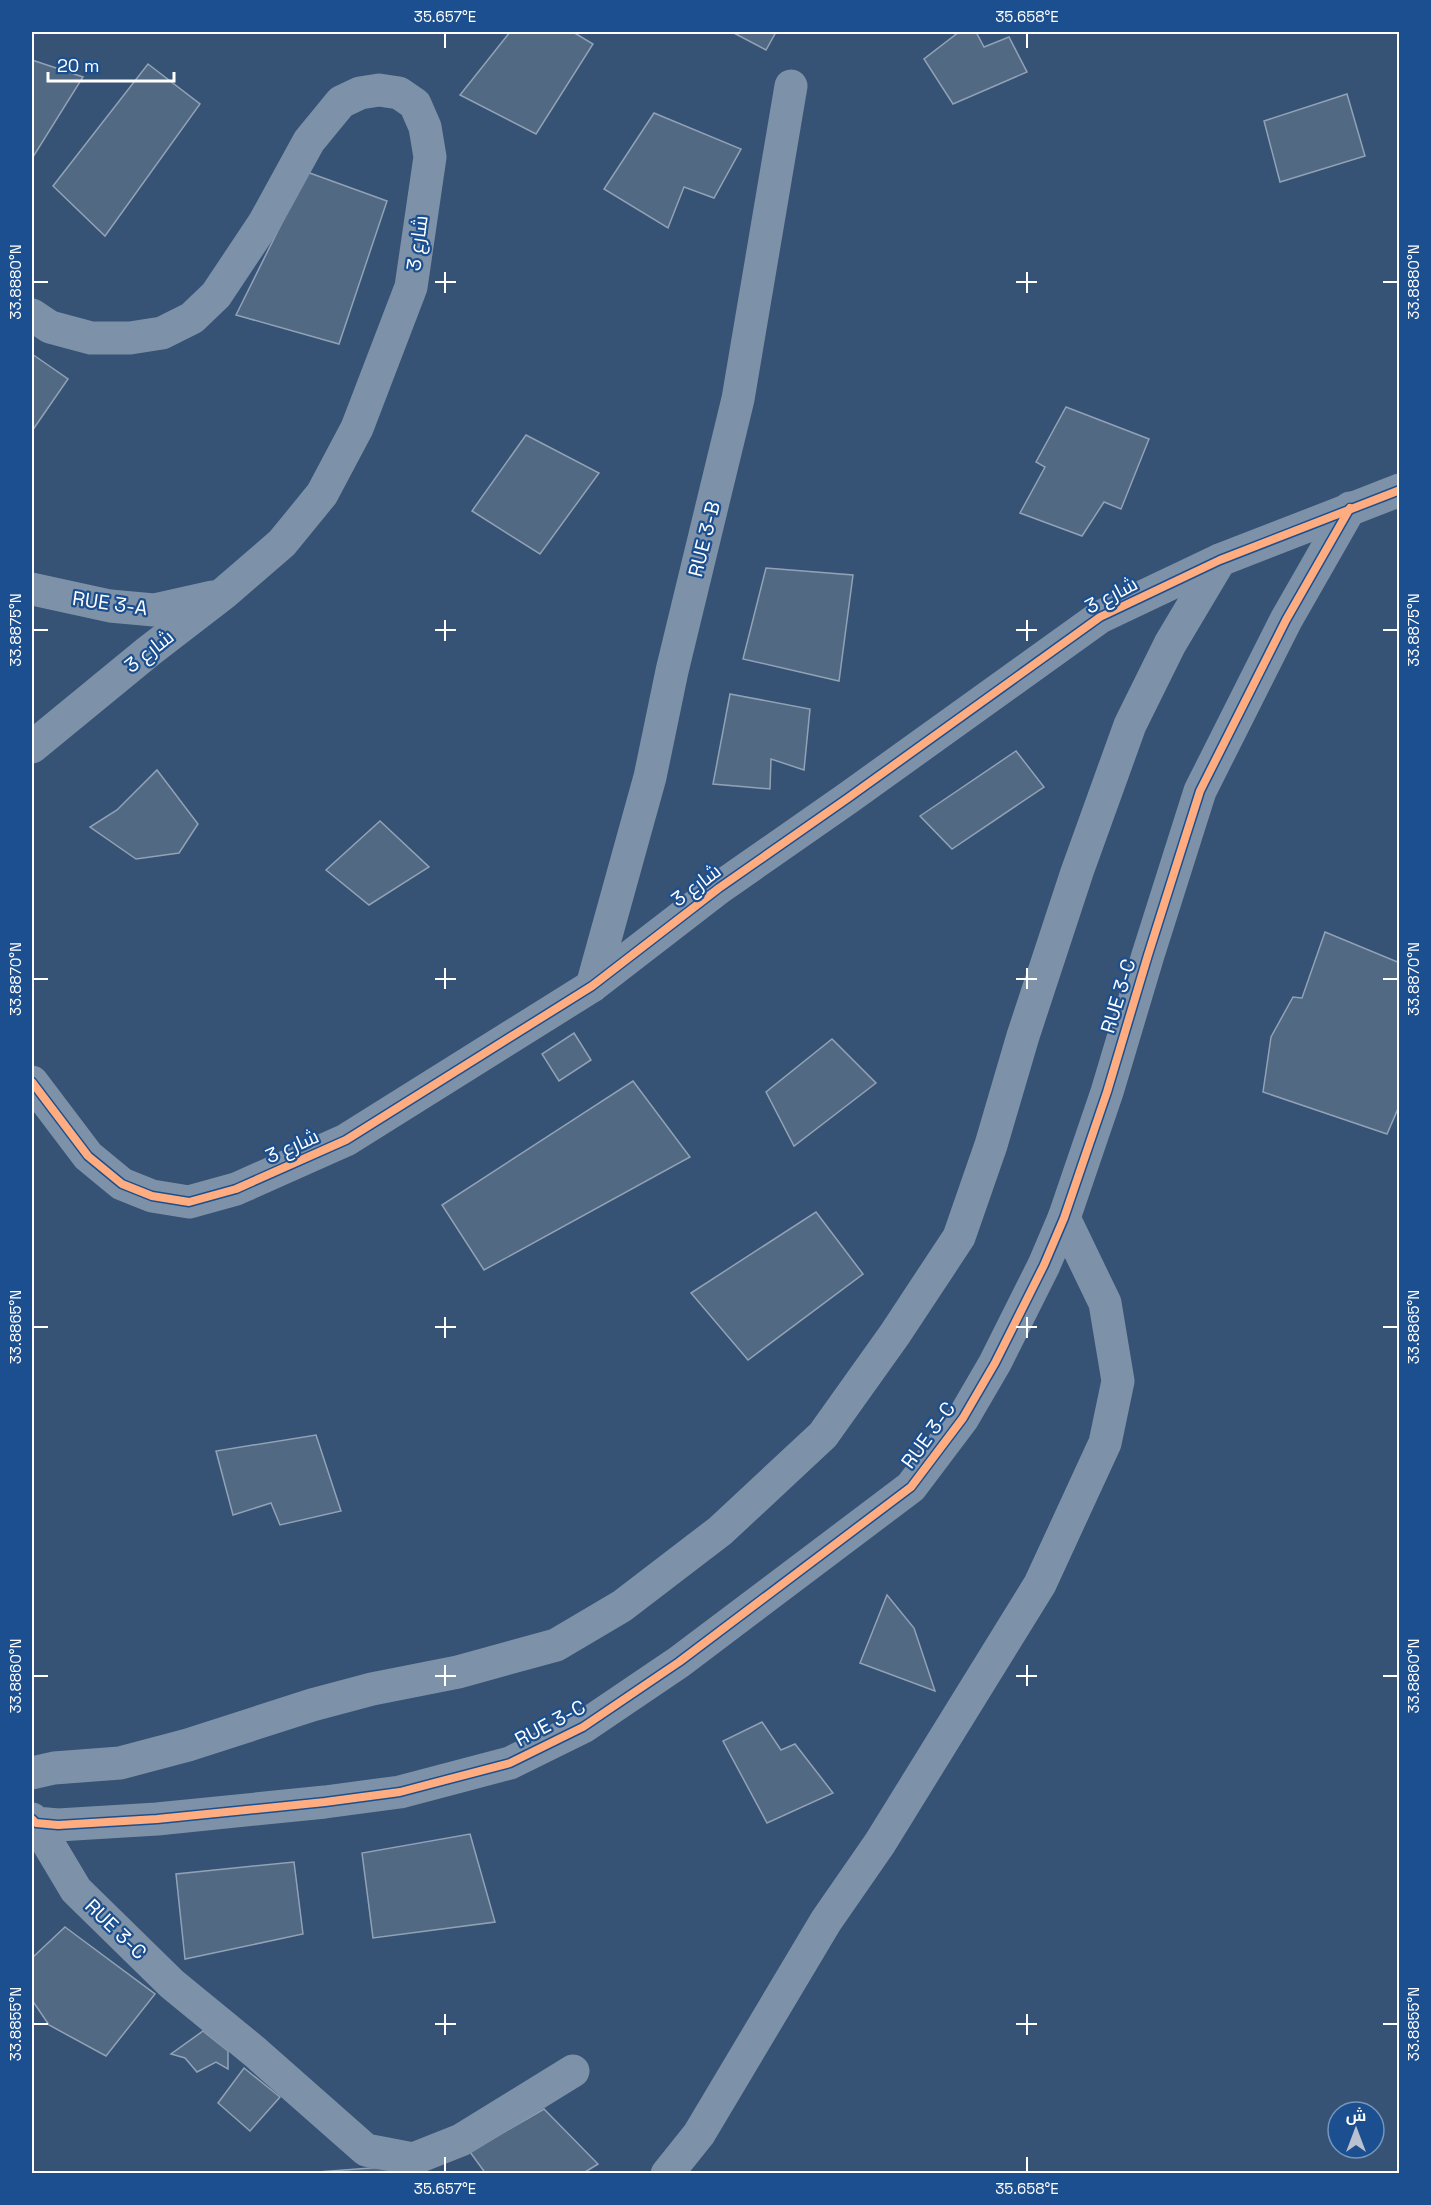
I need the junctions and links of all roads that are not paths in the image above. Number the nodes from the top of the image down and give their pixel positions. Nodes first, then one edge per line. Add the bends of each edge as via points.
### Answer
1 (791, 86) dead end
2 (32, 315) edge
3 (1400, 490) edge
4 (1350, 508) junction
5 (1220, 560) junction
6 (32, 589) edge
7 (223, 594) junction
8 (32, 747) edge
9 (592, 986) junction
10 (32, 1082) edge
11 (1064, 1218) junction
12 (32, 1773) edge
13 (34, 1821) edge
14 (573, 2071) dead end
15 (667, 2174) edge

1 - 9 street, RUE 3-B via 738,399 650,777
2 - 7 street, شارع 3 via 50,327 91,338 162,333 192,318 216,295 264,224 309,141 341,102 379,90 399,93 415,104 425,127 430,157 411,287 357,428 322,494 282,543
3 - 4 street, شارع 3
4 - 5 street, شارع 3
4 - 11 street, RUE 3-C via 1286,620 1200,791
5 - 9 street, شارع 3 via 1100,616 719,888
5 - 12 street via 1170,644 1130,725 1077,872 959,1237 823,1435 720,1531 622,1606 556,1645 312,1705 120,1763
6 - 7 street, RUE 3-A via 110,606 154,610
7 - 8 street, شارع 3
9 - 10 street, شارع 3 via 345,1140 236,1189 189,1202 152,1196 122,1184 88,1156
11 - 13 street, RUE 3-C via 995,1363 963,1418 911,1487 679,1662 583,1727 510,1763 400,1792 157,1819 58,1825
11 - 15 street via 1105,1303 1119,1381 1105,1443 1040,1584 880,1843 826,1921 699,2134
13 - 14 street, RUE 3-C via 76,1890 172,1984 366,2150 413,2159 461,2140

